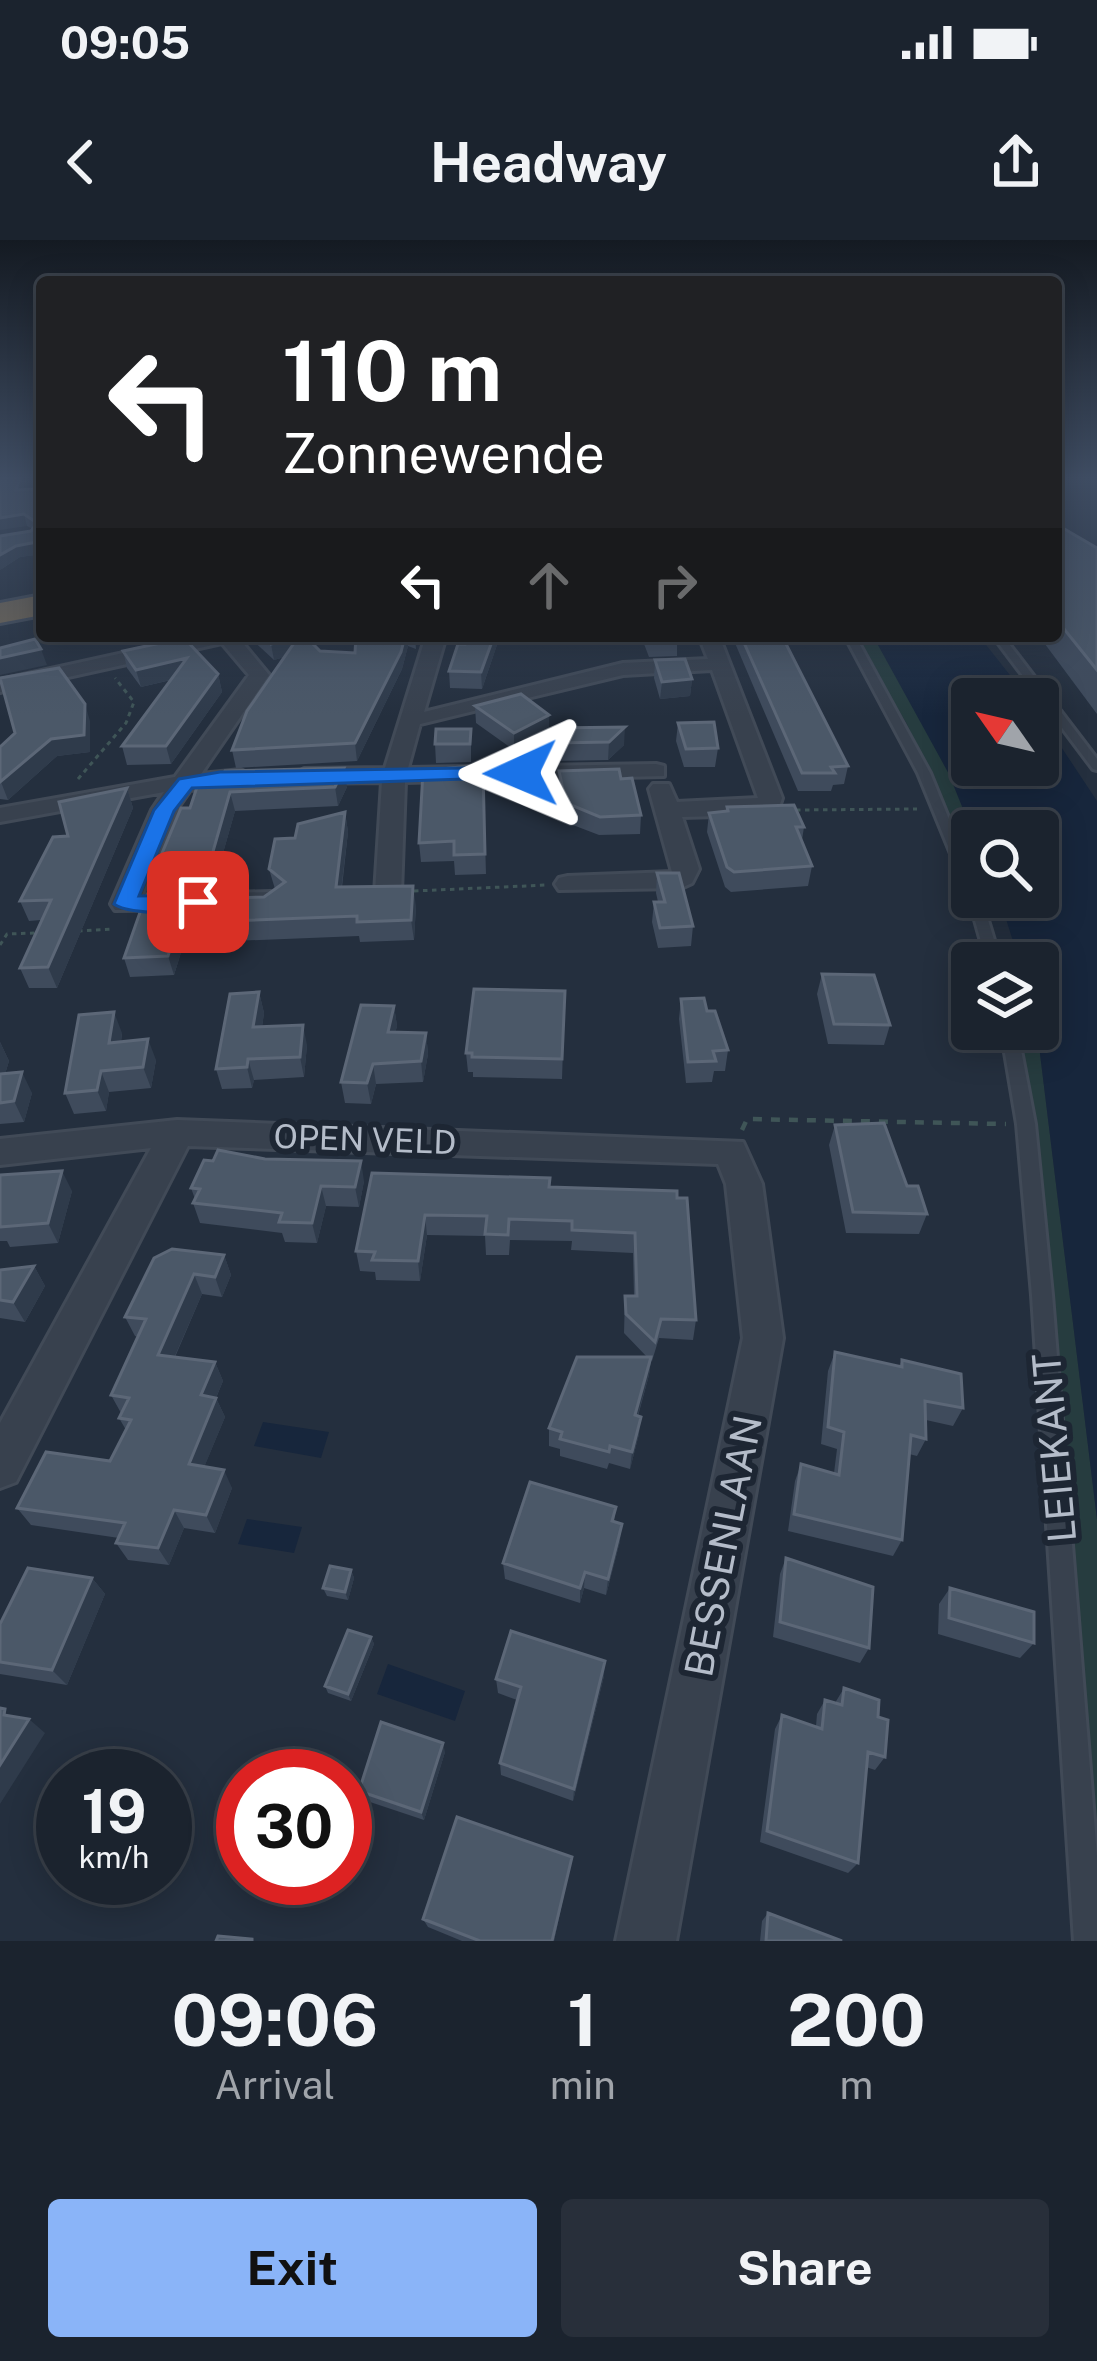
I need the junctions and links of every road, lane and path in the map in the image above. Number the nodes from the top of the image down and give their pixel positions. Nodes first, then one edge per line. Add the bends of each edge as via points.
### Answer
1 (36, 594) edge
2 (0, 601) edge
3 (36, 605) edge
4 (0, 613) edge
5 (200, 642) edge
6 (216, 642) edge
7 (434, 642) edge
8 (711, 642) edge
9 (854, 642) edge
10 (1003, 642) edge
11 (104, 663) junction
12 (720, 664) junction
13 (0, 686) edge
14 (409, 718) junction
15 (1097, 767) edge
16 (394, 775) junction
17 (185, 783) junction
18 (64, 803) junction
19 (767, 804) junction
20 (939, 807) junction
21 (667, 810) junction
22 (0, 815) edge
23 (951, 838) edge
24 (568, 884) joint
25 (388, 892) joint
26 (271, 900) edge
27 (118, 916) junction
28 (70, 931) edge
29 (49, 932) edge
30 (0, 944) edge
31 (1013, 1050) edge
32 (1026, 1124) junction
33 (177, 1133) junction
34 (731, 1151) junction
35 (0, 1152) edge
36 (0, 1468) edge
37 (646, 1941) edge
38 (1089, 1941) edge

1 - 2 highway
3 - 4 highway
5 - 11 street
6 - 17 street via 249,692
7 - 14 street
8 - 12 street
9 - 20 lane
10 - 15 lane
11 - 13 street
11 - 18 path via 134,702
12 - 14 street via 642,666
12 - 19 street
14 - 16 street
16 - 17 street
16 - 21 street via 654,762
16 - 25 street
17 - 18 street
17 - 27 street via 164,810
18 - 22 street
19 - 20 path via 783,811
19 - 21 street
20 - 23 lane
21 - 24 street via 682,877
24 - 25 path
26 - 27 street
27 - 28 path
29 - 30 path via 7,934
31 - 32 lane, LEIEKANT
32 - 34 path via 747,1119
32 - 38 lane, LEIEKANT
33 - 34 street, OPEN VELD
33 - 35 street, OPEN VELD
33 - 36 street
34 - 37 street, BESSENLAAN via 745,1184 763,1337

